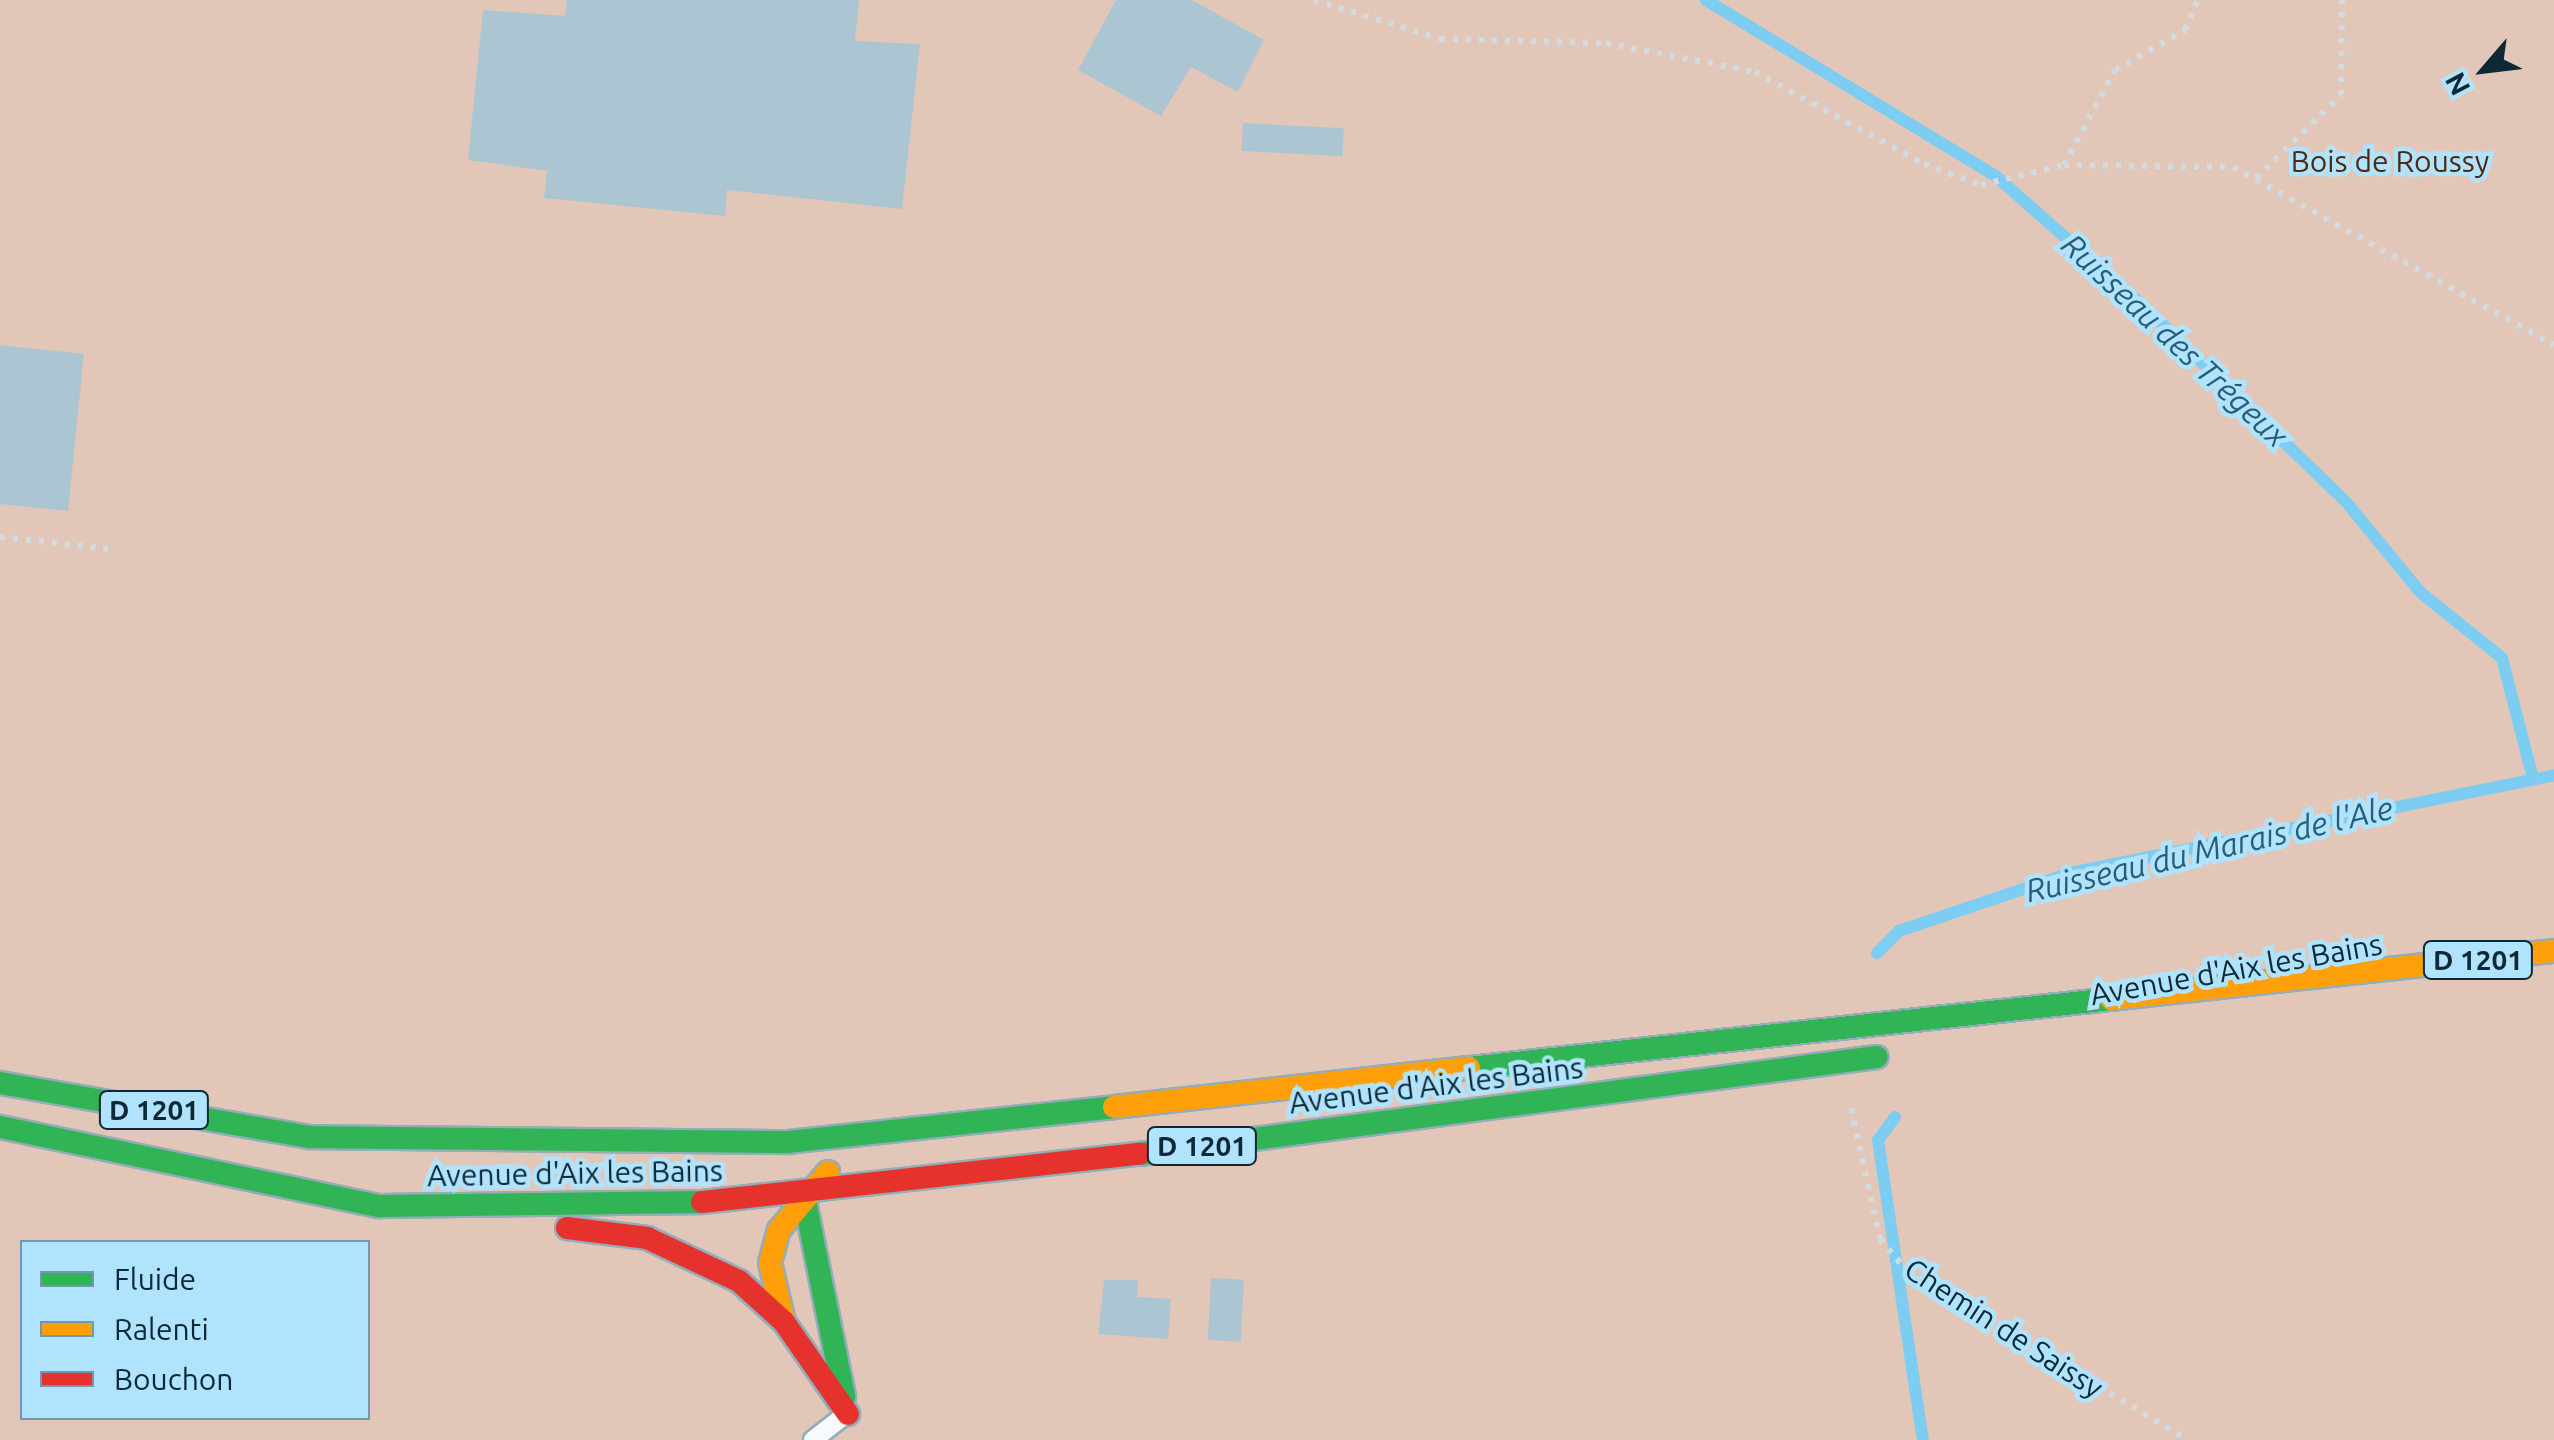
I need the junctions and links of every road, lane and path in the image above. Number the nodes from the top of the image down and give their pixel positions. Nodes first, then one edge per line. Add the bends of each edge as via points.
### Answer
1 (1314, 0) edge
2 (2198, 0) edge
3 (2342, 0) edge
4 (2064, 165) junction
5 (2256, 178) junction
6 (2554, 346) edge
7 (0, 537) edge
8 (110, 549) dead end
9 (2554, 951) edge
10 (2403, 970) junction
11 (1995, 1039) dead end
12 (1898, 1054) dead end
13 (1840, 1062) junction
14 (0, 1084) edge
15 (1213, 1100) junction
16 (0, 1127) edge
17 (309, 1137) junction
18 (804, 1196) junction
19 (379, 1206) junction
20 (784, 1322) junction
21 (848, 1414) junction
22 (813, 1440) edge
23 (858, 1440) edge
24 (2188, 1440) edge

1 - 4 path via 1440,39 1606,44 1755,72 1924,164 1981,184
2 - 4 path via 2185,30 2115,70
3 - 5 path via 2342,95
4 - 5 path via 2233,167
5 - 6 path
7 - 8 path
9 - 10 main road, Avenue d'Aix les Bains / D 1201
10 - 11 main road, Avenue d'Aix les Bains / D 1201
10 - 15 main road, Avenue d'Aix les Bains / D 1201 via 2012,1003
12 - 13 main road, Avenue d'Aix les Bains / D 1201
13 - 18 main road, Avenue d'Aix les Bains / D 1201
13 - 24 path, Chemin de Saissy via 1880,1239 1908,1273
14 - 17 main road, Avenue d'Aix les Bains / D 1201
15 - 17 main road, Avenue d'Aix les Bains / D 1201 via 788,1142
15 - 18 main road via 1111,1127 847,1157
16 - 19 main road, Avenue d'Aix les Bains / D 1201
17 - 18 main road via 442,1159 741,1163
18 - 19 main road, Avenue d'Aix les Bains / D 1201 via 632,1209
18 - 20 main road via 770,1263
18 - 21 main road
19 - 20 main road via 648,1238 724,1272
20 - 21 main road
21 - 22 lane
21 - 23 main road

